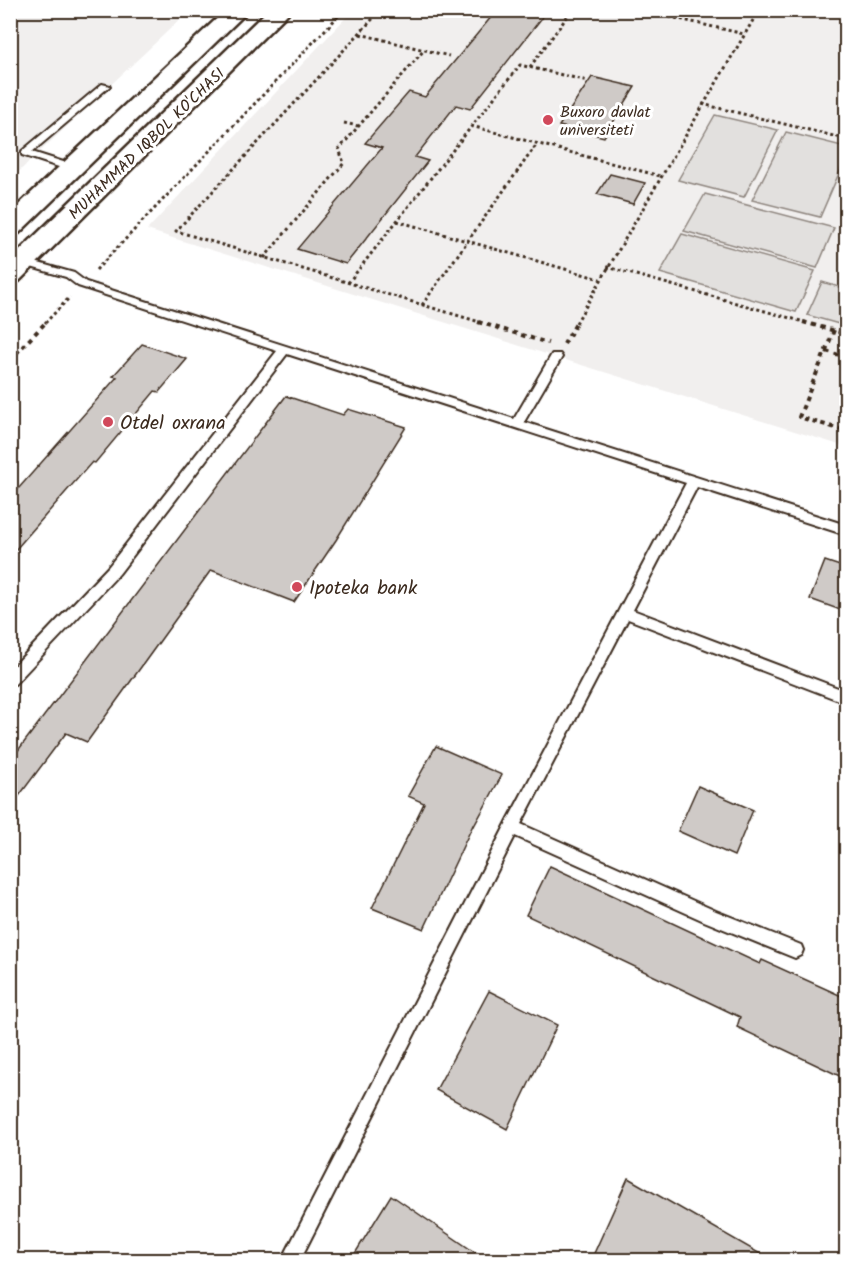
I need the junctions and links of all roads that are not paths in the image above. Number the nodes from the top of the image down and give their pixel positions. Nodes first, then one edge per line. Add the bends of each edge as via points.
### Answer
1 (239, 10) edge
2 (281, 10) edge
3 (105, 86) dead end
4 (72, 168) junction
5 (10, 227) edge
6 (17, 268) edge
7 (285, 348) junction
8 (559, 352) road end
9 (518, 423) junction
10 (694, 480) junction
11 (846, 530) edge
12 (624, 612) junction
13 (10, 680) edge
14 (846, 698) edge
15 (512, 827) junction
16 (795, 950) dead end
17 (291, 1260) edge

1 - 4 main road, MUHAMMAD IQBOL KO'CHASI
2 - 6 main road, MUHAMMAD IQBOL KO'CHASI
3 - 4 lane via 25,153
4 - 5 main road, MUHAMMAD IQBOL KO'CHASI
6 - 7 lane via 70,276 82,284
7 - 9 lane
7 - 13 lane via 114,570
8 - 9 lane
9 - 10 lane
10 - 11 lane
10 - 12 lane
12 - 14 lane
12 - 15 lane
15 - 16 lane
15 - 17 lane

